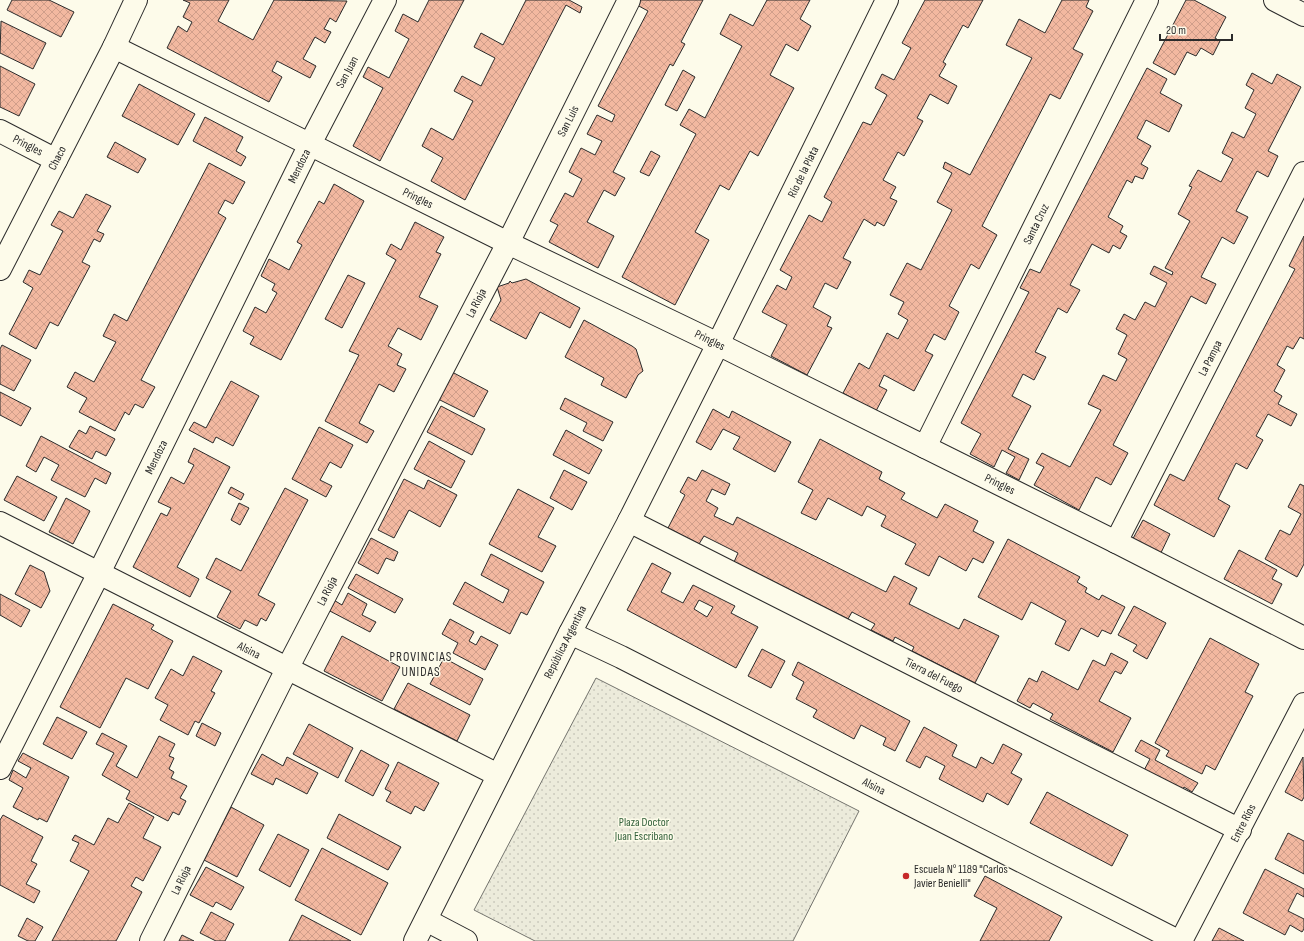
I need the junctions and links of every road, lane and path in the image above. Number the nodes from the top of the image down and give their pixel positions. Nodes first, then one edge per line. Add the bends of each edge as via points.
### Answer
1 (136, 0) edge
2 (385, 0) edge
3 (629, 0) edge
4 (887, 0) edge
5 (1147, 0) edge
6 (1275, 0) edge
7 (1304, 14) edge
8 (114, 47) junction
9 (0, 131) edge
10 (310, 144) junction
11 (56, 160) junction
12 (1304, 174) edge
13 (508, 243) junction
14 (0, 269) edge
15 (718, 344) junction
16 (924, 447) junction
17 (629, 521) junction
18 (0, 523) edge
19 (1116, 542) junction
20 (99, 573) junction
21 (570, 633) junction
22 (1304, 638) edge
23 (287, 669) junction
24 (1304, 705) edge
25 (0, 768) edge
26 (498, 775) junction
27 (1240, 830) junction
28 (426, 920) junction
29 (151, 941) edge
30 (415, 941) edge
31 (466, 941) edge
32 (1178, 941) edge
33 (1181, 941) edge

1 - 8 street, Chaco
2 - 10 street, San Juan
3 - 13 street, San Luis
4 - 15 street, Río de la Plata
5 - 16 street, Santa Cruz
6 - 7 street
8 - 10 street, Pringles
8 - 11 street, Chaco
9 - 11 street, Pringles
10 - 13 street, Pringles
10 - 20 street, Mendoza
11 - 14 street, Chaco
12 - 19 street, La Pampa
13 - 15 street, Pringles
13 - 23 street, La Rioja
15 - 16 street, Pringles
15 - 17 street, República Argentina
16 - 19 street, Pringles
17 - 21 street, República Argentina
17 - 27 street, Tierra del Fuego
18 - 20 street, Alsina
19 - 22 street, Pringles
20 - 23 street, Alsina
20 - 25 street, Mendoza
21 - 26 street, República Argentina
21 - 32 street, Alsina via 628,660
23 - 26 street, Alsina
23 - 29 street, La Rioja
24 - 27 street, Entre Ríos
26 - 28 street, República Argentina
27 - 33 street, Entre Ríos
28 - 30 street, República Argentina
28 - 31 street

